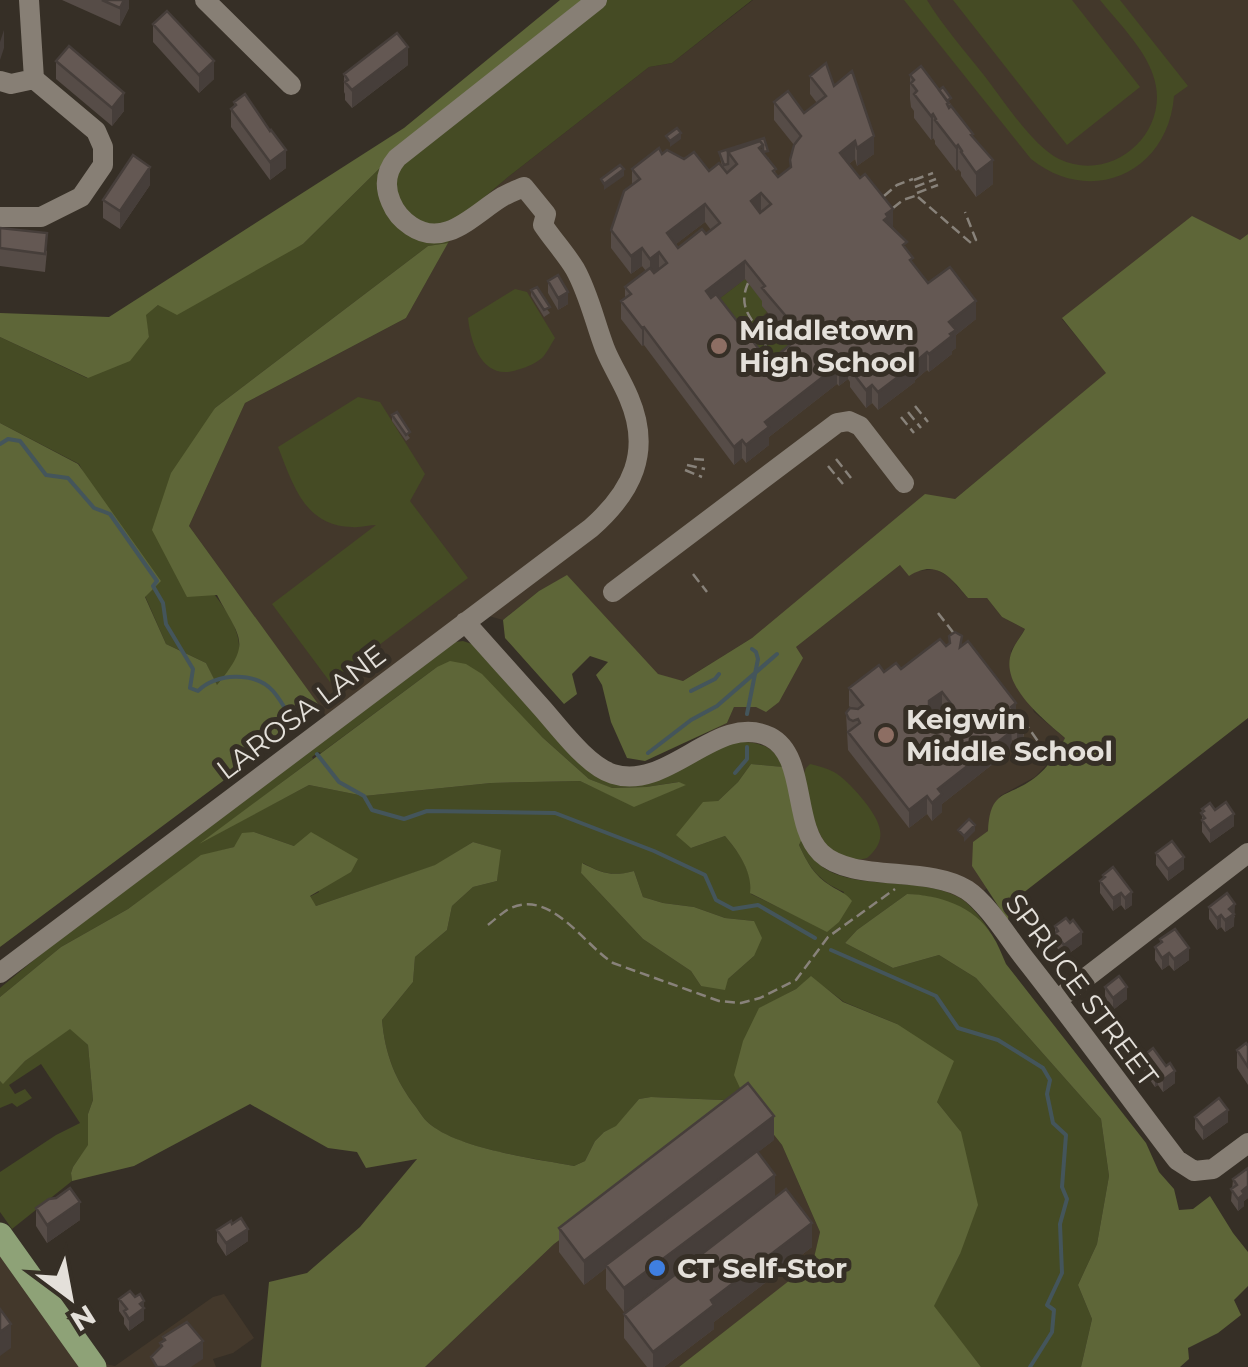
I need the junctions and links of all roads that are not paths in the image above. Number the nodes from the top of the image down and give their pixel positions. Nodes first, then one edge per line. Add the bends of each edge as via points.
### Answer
1 (29, 0) edge
2 (205, 0) edge
3 (598, 0) edge
4 (34, 80) junction
5 (0, 81) edge
6 (291, 85) dead end
7 (0, 217) edge
8 (904, 483) dead end
9 (613, 592) dead end
10 (465, 622) junction
11 (1248, 853) edge
12 (0, 973) edge
13 (1057, 1000) junction
14 (1248, 1143) edge
15 (0, 1235) edge
16 (94, 1367) edge

1 - 4 street
2 - 6 street
3 - 10 street, LAROSA LANE via 396,158 386,176 393,208 427,234 468,223 524,187 579,277 639,427 627,487 605,516
4 - 5 street
4 - 7 street via 96,131 103,165 81,197 41,216
8 - 9 street via 860,426 838,422
10 - 12 street, LAROSA LANE
10 - 13 street, SPRUCE STREET via 574,744 612,774 656,772 737,734 773,739 788,757 806,827 822,854 846,866 938,879 968,890
11 - 13 street
13 - 14 street, SPRUCE STREET via 1177,1160 1194,1172 1214,1169
15 - 16 main road

